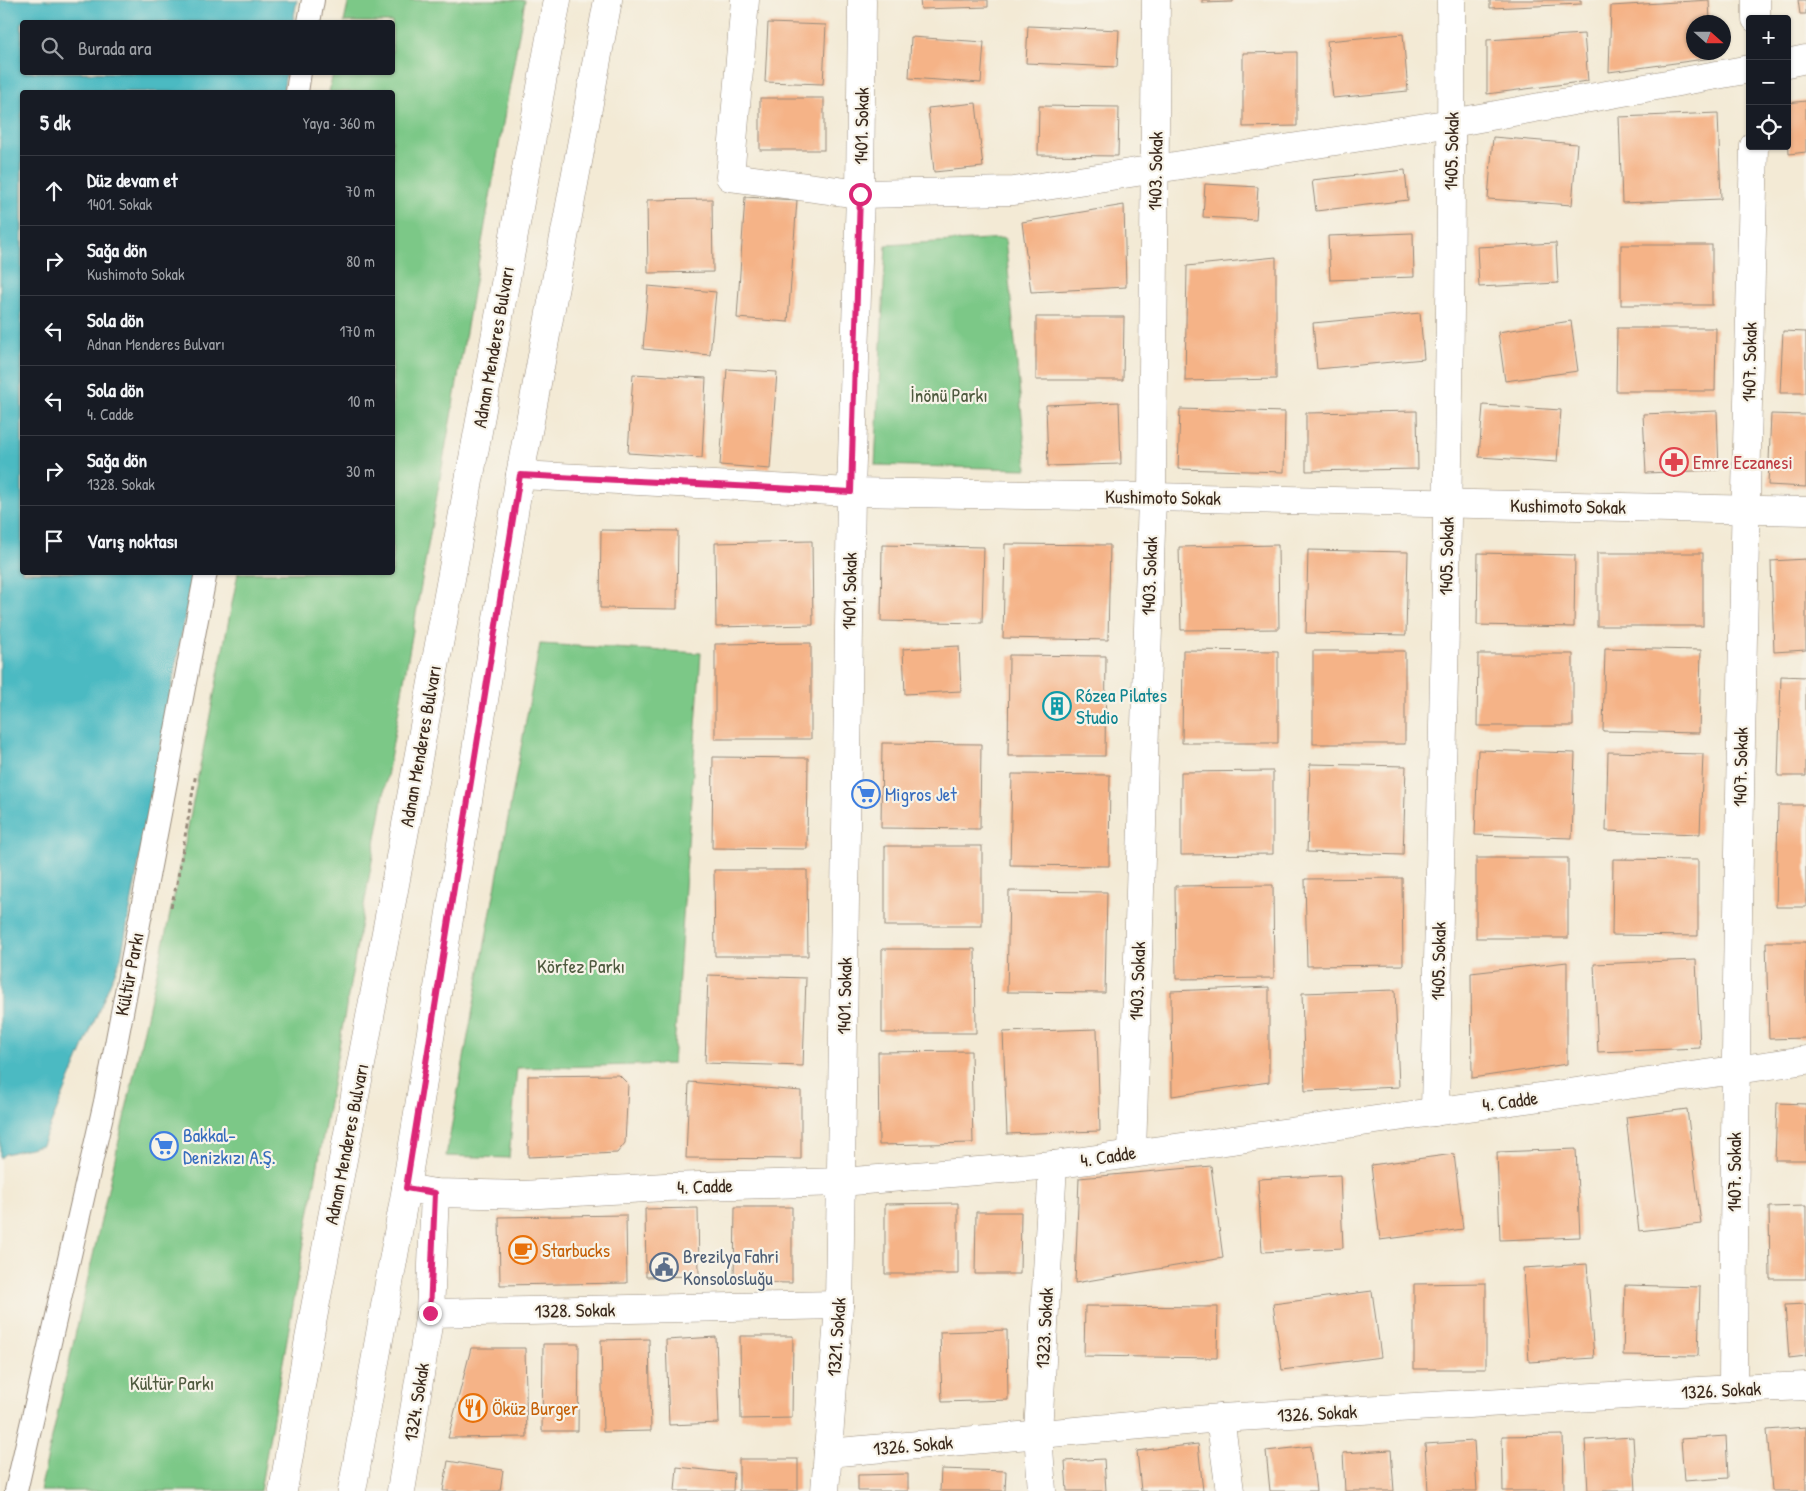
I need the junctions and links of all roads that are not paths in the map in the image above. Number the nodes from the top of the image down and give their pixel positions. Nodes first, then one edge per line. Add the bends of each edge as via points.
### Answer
1 (313, 0) edge
2 (557, 0) edge
3 (608, 0) edge
4 (745, 0) edge
5 (862, 0) edge
6 (1156, 0) edge
7 (1451, 0) edge
8 (1756, 0) edge
9 (1756, 15) edge
10 (309, 20) edge
11 (1806, 59) edge
12 (1791, 62) edge
13 (1746, 71) edge
14 (300, 75) edge
15 (297, 90) edge
16 (1452, 123) junction
17 (1754, 150) edge
18 (1155, 168) junction
19 (860, 194) junction
20 (520, 475) junction
21 (851, 492) junction
22 (1152, 497) junction
23 (1447, 504) junction
24 (1745, 508) junction
25 (1806, 511) edge
26 (205, 575) edge
27 (1806, 1060) edge
28 (1735, 1070) junction
29 (1435, 1112) junction
30 (1132, 1153) junction
31 (1054, 1165) junction
32 (841, 1182) junction
33 (406, 1188) junction
34 (435, 1193) junction
35 (839, 1305) junction
36 (430, 1313) junction
37 (1806, 1386) edge
38 (1732, 1389) junction
39 (1220, 1418) junction
40 (1038, 1433) junction
41 (828, 1453) junction
42 (16, 1491) edge
43 (282, 1491) edge
44 (352, 1491) edge
45 (401, 1491) edge
46 (825, 1491) edge
47 (1042, 1491) edge
48 (1230, 1491) edge

1 - 10 street
2 - 43 street, Adnan Menderes Bulvarı
3 - 20 street
4 - 19 street via 730,177
5 - 19 street, 1401. Sokak
6 - 18 street, 1403. Sokak
7 - 16 street, 1405. Sokak
8 - 9 street
11 - 12 street
13 - 16 street
14 - 15 street
16 - 18 street
16 - 23 street, 1405. Sokak
17 - 24 street, 1407. Sokak
18 - 19 street via 1014,192
18 - 22 street, 1403. Sokak
19 - 21 street, 1401. Sokak
20 - 21 street, Kushimoto Sokak
20 - 33 street
21 - 22 street, Kushimoto Sokak
21 - 32 street, 1401. Sokak
22 - 23 street, Kushimoto Sokak
22 - 30 street, 1403. Sokak
23 - 24 street, Kushimoto Sokak
23 - 29 street, 1405. Sokak
24 - 25 street, Kushimoto Sokak
24 - 28 street, 1407. Sokak
26 - 42 street, Kültür Parkı via 105,1102
27 - 28 street, 4. Cadde
28 - 29 street, 4. Cadde
28 - 38 street, 1407. Sokak
29 - 30 street, 4. Cadde
30 - 31 street, 4. Cadde
31 - 32 street, 4. Cadde
31 - 40 street, 1323. Sokak
32 - 34 street, 4. Cadde via 522,1195
32 - 35 street, 1321. Sokak
33 - 34 street, 4. Cadde
33 - 44 street
34 - 36 street
35 - 36 street, 1328. Sokak
35 - 41 street, 1321. Sokak
36 - 45 street, 1324. Sokak
37 - 38 street, 1326. Sokak
38 - 39 street, 1326. Sokak
39 - 40 street, 1326. Sokak
39 - 48 street
40 - 41 street, 1326. Sokak
40 - 47 street, 1323. Sokak
41 - 46 street, 1321. Sokak

